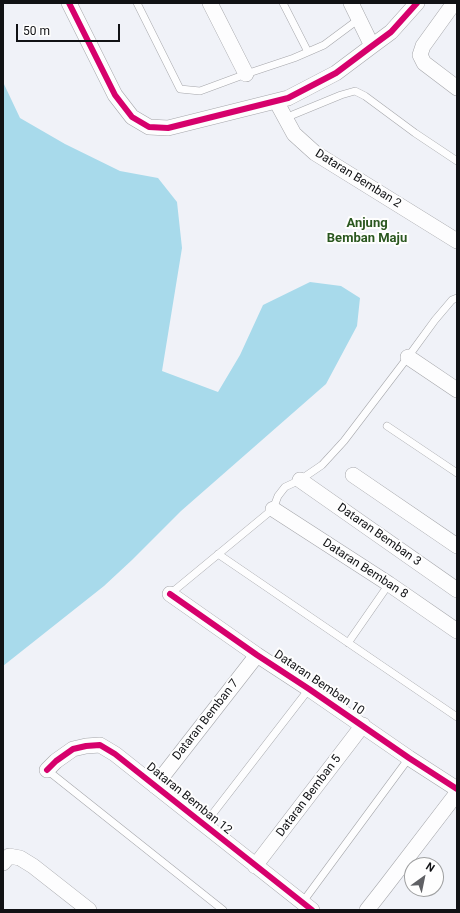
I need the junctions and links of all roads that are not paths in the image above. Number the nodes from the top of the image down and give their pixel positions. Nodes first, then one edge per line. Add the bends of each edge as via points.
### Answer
1 (69, 3) edge
2 (137, 3) edge
3 (210, 3) edge
4 (283, 3) edge
5 (351, 3) edge
6 (417, 3) edge
7 (454, 3) edge
8 (359, 19) junction
9 (372, 46) junction
10 (308, 52) junction
11 (246, 74) junction
12 (457, 88) edge
13 (276, 101) junction
14 (285, 118) junction
15 (457, 161) edge
16 (457, 241) edge
17 (457, 298) edge
18 (408, 357) junction
19 (457, 390) edge
20 (387, 426) dead end
21 (457, 473) edge
22 (353, 475) dead end
23 (300, 480) junction
24 (273, 509) junction
25 (457, 546) edge
26 (218, 554) junction
27 (389, 584) junction
28 (457, 590) edge
29 (170, 594) joint
30 (457, 631) edge
31 (348, 643) junction
32 (257, 655) junction
33 (309, 689) junction
34 (457, 717) edge
35 (363, 725) junction
36 (409, 758) junction
37 (46, 770) joint
38 (155, 786) junction
39 (457, 789) edge
40 (457, 793) edge
41 (204, 824) junction
42 (6, 860) edge
43 (255, 866) junction
44 (307, 906) edge
45 (89, 910) edge
46 (223, 910) edge
47 (366, 910) edge

1 - 13 street via 115,95 132,117 150,127 168,128
2 - 11 lane via 180,89 200,91
3 - 11 street
4 - 10 lane
5 - 8 street
6 - 9 street via 390,32
7 - 12 street via 423,46 420,55 424,63
8 - 9 street
8 - 10 lane via 324,45
9 - 13 street via 336,73 288,98
10 - 11 lane
13 - 14 street, Dataran Bemban 2
14 - 15 lane via 355,91
14 - 16 street, Dataran Bemban 2 via 294,134 315,153
17 - 18 lane via 452,300 435,320
18 - 19 street
18 - 23 lane via 344,441 322,465
20 - 21 lane
22 - 25 street
23 - 24 lane via 285,487
23 - 28 street, Dataran Bemban 3
24 - 26 lane
24 - 27 street, Dataran Bemban 8
26 - 29 lane
26 - 31 lane
27 - 30 street, Dataran Bemban 8
27 - 31 lane
29 - 32 street, Dataran Bemban 10
31 - 34 lane
32 - 33 street, Dataran Bemban 10
32 - 38 street, Dataran Bemban 7
33 - 35 street, Dataran Bemban 10
33 - 41 lane
35 - 36 street, Dataran Bemban 10
35 - 43 street, Dataran Bemban 5
36 - 39 street, Dataran Bemban 10
36 - 44 lane
37 - 38 street, Dataran Bemban 12 via 73,749 100,745
37 - 46 lane
38 - 41 street, Dataran Bemban 12
40 - 47 street
41 - 43 street, Dataran Bemban 12
42 - 45 street via 20,858
43 - 44 street, Dataran Bemban 12

